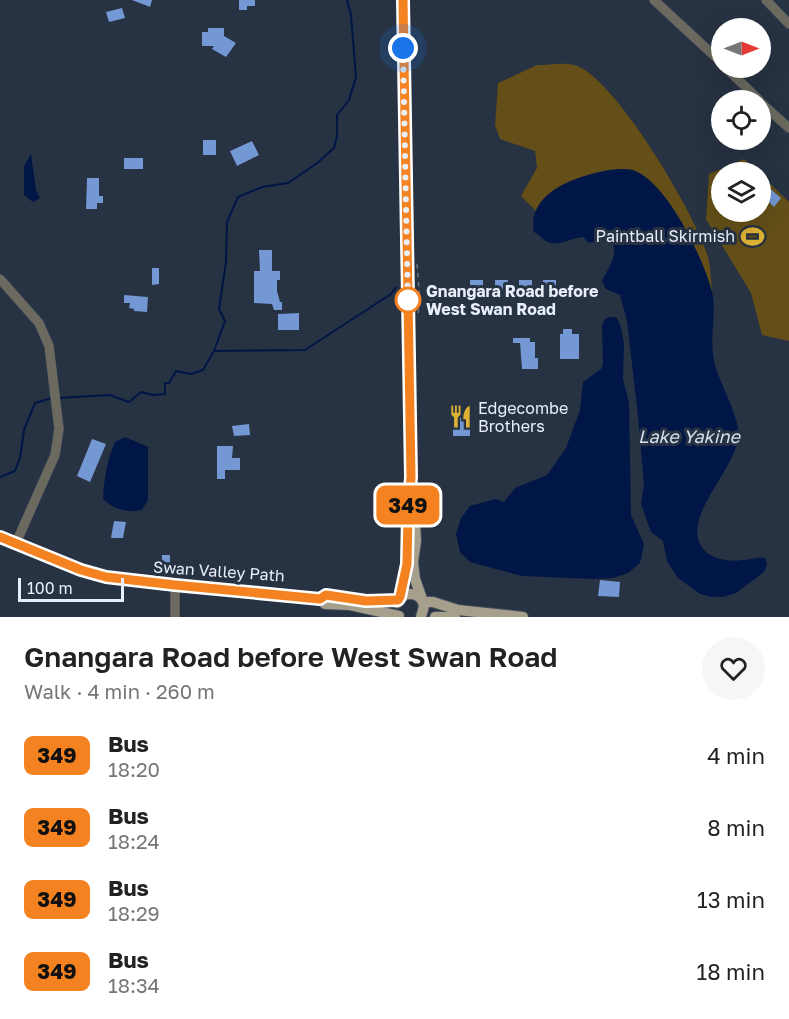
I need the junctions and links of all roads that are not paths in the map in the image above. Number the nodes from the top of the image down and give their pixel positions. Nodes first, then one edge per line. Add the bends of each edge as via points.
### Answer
1 (403, 0) edge
2 (654, 0) edge
3 (766, 0) edge
4 (789, 24) edge
5 (711, 53) edge
6 (736, 78) edge
7 (749, 90) edge
8 (771, 111) edge
9 (789, 128) edge
10 (0, 279) edge
11 (411, 477) junction
12 (0, 537) edge
13 (16, 543) junction
14 (175, 585) junction
15 (320, 599) junction
16 (399, 599) junction
17 (422, 601) junction
18 (497, 616) edge
19 (175, 617) edge
20 (399, 617) edge
21 (421, 617) edge
22 (435, 617) edge
23 (455, 617) edge
24 (523, 617) edge

1 - 11 main road
2 - 5 street
3 - 4 street
6 - 7 street
8 - 9 street
10 - 13 street via 39,323 49,346 59,429 55,455
11 - 16 main road via 407,564
11 - 17 main road via 416,528 413,562
12 - 13 main road
13 - 14 main road via 106,577
14 - 15 main road
14 - 19 street
15 - 16 main road via 326,595 366,601
15 - 20 main road via 325,604 350,605
16 - 17 main road via 409,594
16 - 20 main road
17 - 18 main road
17 - 21 main road
18 - 24 main road
22 - 23 main road

